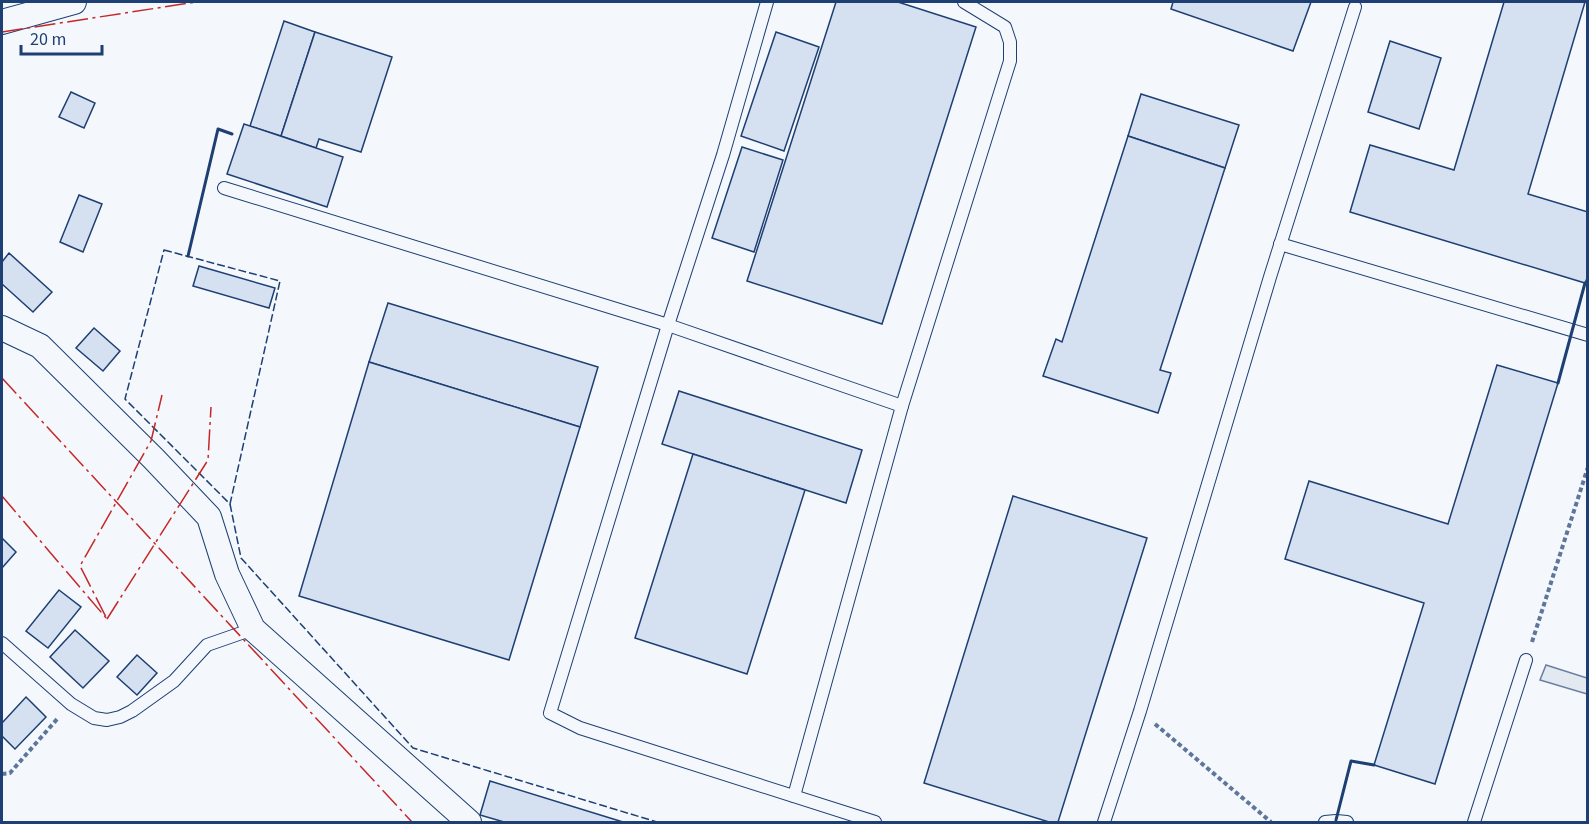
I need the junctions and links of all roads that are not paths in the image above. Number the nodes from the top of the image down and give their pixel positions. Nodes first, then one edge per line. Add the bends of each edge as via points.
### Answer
1 (74, 2) edge
2 (767, 2) edge
3 (964, 2) edge
4 (1355, 7) dead end
5 (2, 22) edge
6 (224, 188) dead end
7 (1280, 244) junction
8 (668, 325) junction
9 (2, 328) edge
10 (1587, 335) edge
11 (902, 406) junction
12 (253, 629) junction
13 (2, 642) edge
14 (1526, 660) road end
15 (794, 796) junction
16 (469, 822) edge
17 (875, 822) edge
18 (1104, 822) edge
19 (1325, 822) edge
20 (1347, 822) edge
21 (1474, 822) edge

1 - 5 street
2 - 8 lane
3 - 11 lane via 1005,27 1010,61
4 - 7 lane
6 - 8 lane
7 - 10 lane
7 - 18 lane
8 - 11 lane
8 - 15 lane via 550,713 580,728
9 - 12 street via 40,346 209,517 227,574
11 - 15 lane
12 - 13 lane via 207,645 174,681 120,717 107,720 94,718 71,704
12 - 16 street
14 - 21 lane
15 - 17 lane
19 - 20 lane

